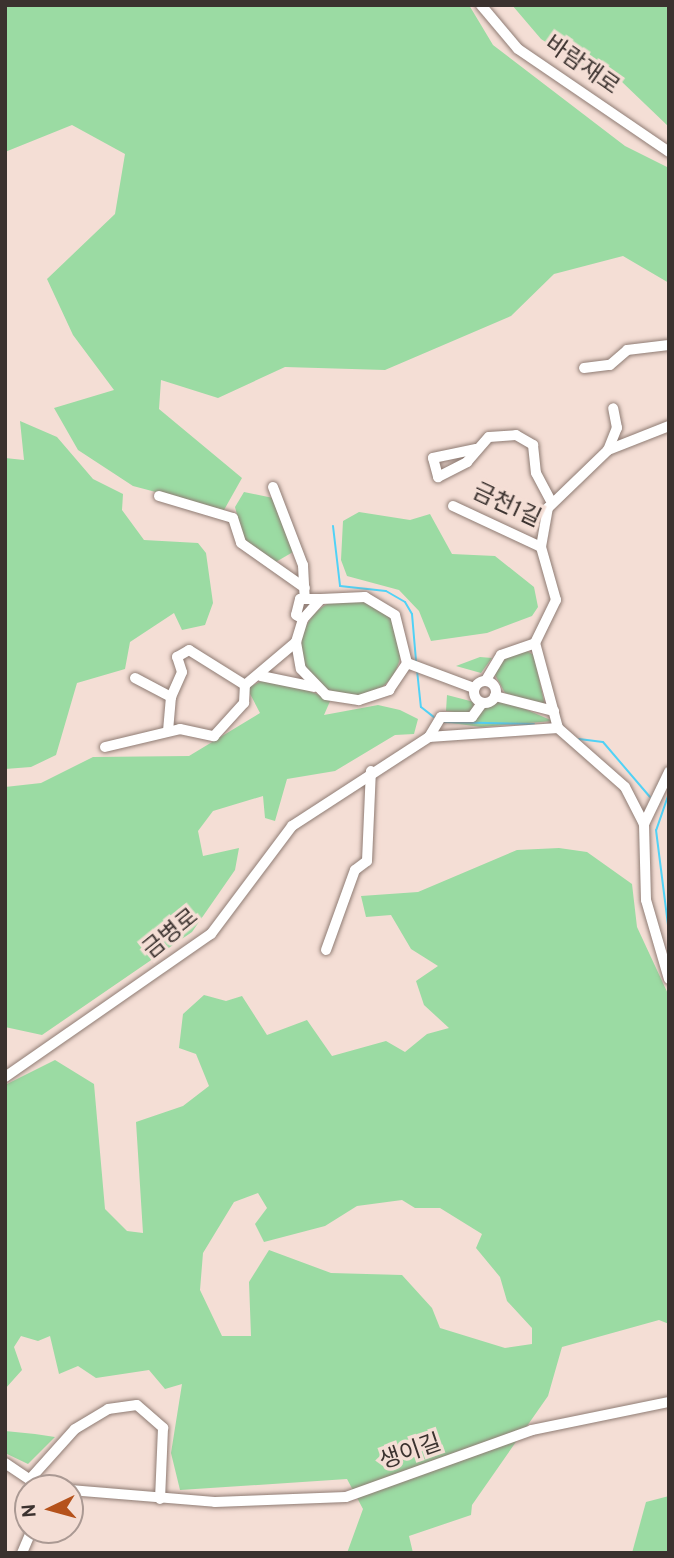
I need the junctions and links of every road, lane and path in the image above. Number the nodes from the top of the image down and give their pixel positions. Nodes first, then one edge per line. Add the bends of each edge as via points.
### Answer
1 (481, 5) edge
2 (669, 152) edge
3 (669, 345) edge
4 (584, 368) dead end
5 (613, 408) dead end
6 (669, 426) edge
7 (476, 449) dead end
8 (608, 450) junction
9 (273, 487) dead end
10 (159, 496) dead end
11 (551, 501) junction
12 (453, 506) dead end
13 (541, 547) junction
14 (305, 593) junction
15 (321, 598) junction
16 (303, 619) junction
17 (296, 642) junction
18 (535, 643) junction
19 (413, 666) junction
20 (261, 676) junction
21 (135, 678) dead end
22 (486, 680) junction
23 (245, 685) junction
24 (314, 687) junction
25 (474, 688) junction
26 (495, 696) junction
27 (171, 697) junction
28 (482, 703) junction
29 (554, 711) junction
30 (168, 732) junction
31 (561, 732) junction
32 (429, 737) junction
33 (104, 747) dead end
34 (370, 771) junction
35 (669, 772) edge
36 (644, 824) junction
37 (327, 950) dead end
38 (669, 979) edge
39 (5, 1077) edge
40 (669, 1402) edge
41 (5, 1463) edge
42 (22, 1474) edge
43 (34, 1474) edge
44 (84, 1491) edge
45 (160, 1499) junction

1 - 2 street, 바람재로 via 518,48
3 - 4 street via 627,350 610,365
5 - 8 street via 617,428
6 - 8 street, 금천1길
7 - 11 street, 금천1길 via 497,435 529,440
8 - 11 street, 금천1길
9 - 14 street
10 - 14 street via 233,518 241,542
11 - 13 street, 금천1길
12 - 13 street, 금천1길
13 - 18 street, 금천1길 via 556,600
14 - 15 street
14 - 16 street via 296,615
15 - 16 street
15 - 19 street via 365,597 387,608 400,624
16 - 17 street
17 - 20 street
17 - 24 street via 301,669
18 - 22 street via 501,655
18 - 29 street
19 - 24 street via 389,690 372,698 343,699
19 - 25 street
20 - 23 street
20 - 24 street
21 - 27 street
22 - 25 street
22 - 26 street
23 - 27 street via 189,650 177,657 182,672
23 - 30 street via 244,703 214,736
25 - 28 street
26 - 28 street
26 - 29 street
27 - 30 street
28 - 32 street via 472,717 439,720
29 - 31 street
30 - 33 street
31 - 32 street, 금병로
31 - 36 street via 625,787
32 - 34 street, 금병로
34 - 37 street via 367,857 355,870
34 - 39 street, 금병로 via 292,827 211,934
35 - 36 street
36 - 38 street via 646,900
40 - 45 street, 생이길 via 532,1430 346,1496
41 - 42 street
43 - 45 street via 75,1429 130,1404 149,1410 163,1428
44 - 45 street, 생이길

